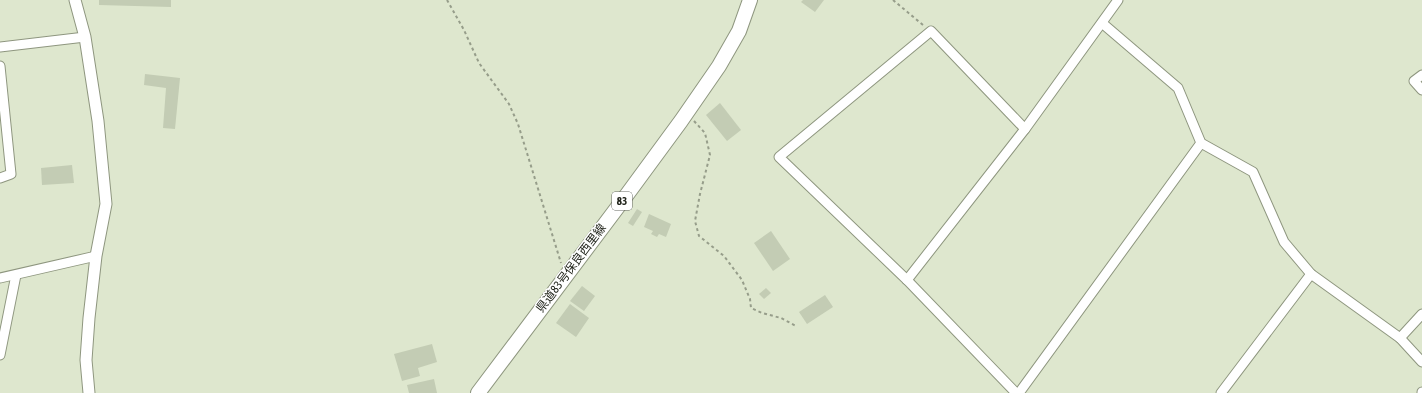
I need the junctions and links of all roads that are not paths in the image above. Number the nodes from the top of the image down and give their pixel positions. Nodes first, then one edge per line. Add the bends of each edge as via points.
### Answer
1 (76, 0) edge
2 (750, 0) edge
3 (1118, 0) edge
4 (1102, 22) junction
5 (85, 37) junction
6 (0, 47) edge
7 (0, 66) edge
8 (1422, 75) edge
9 (1422, 90) edge
10 (1025, 129) junction
11 (1201, 142) junction
12 (0, 178) edge
13 (96, 256) junction
14 (1311, 274) junction
15 (16, 275) junction
16 (0, 278) edge
17 (907, 280) junction
18 (1422, 314) edge
19 (1400, 338) junction
20 (0, 355) edge
21 (1422, 362) edge
22 (89, 393) edge
23 (478, 393) edge
24 (1018, 393) edge
25 (1221, 393) edge

1 - 5 street
2 - 23 main road, 県道83号保良西里線 / 83 via 739,31 719,66
3 - 4 street
4 - 10 street
4 - 11 street via 1178,88
5 - 6 street
5 - 13 street via 98,121 106,204
7 - 12 street via 11,174
8 - 9 street via 1414,81
10 - 17 street
10 - 17 street via 931,31 779,157
11 - 14 street via 1253,172 1284,242
11 - 24 street
13 - 15 street
13 - 22 street via 86,360
14 - 19 street
14 - 25 street
15 - 16 street
15 - 20 street
17 - 24 street
18 - 19 street
19 - 21 street

